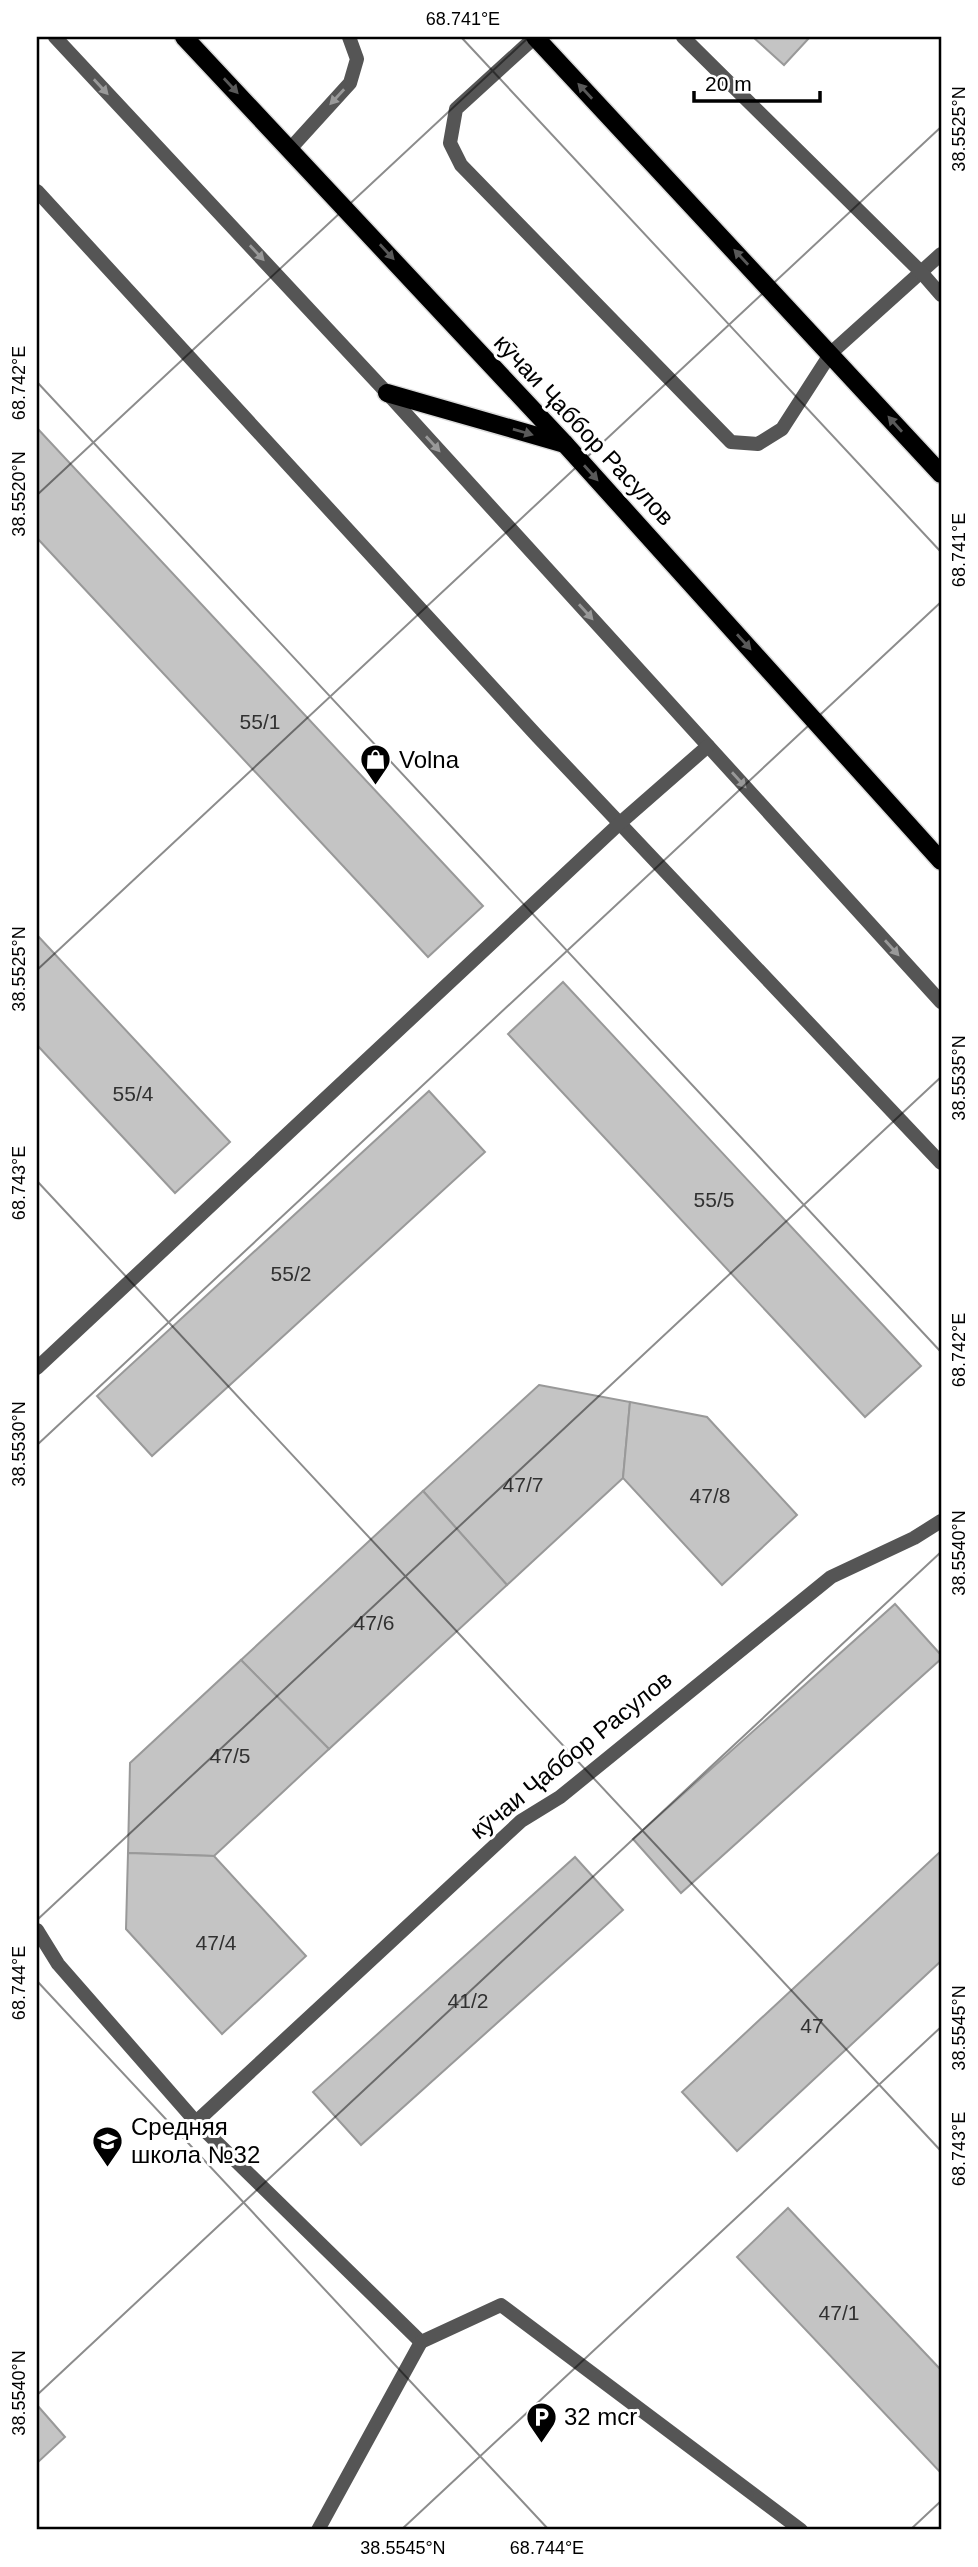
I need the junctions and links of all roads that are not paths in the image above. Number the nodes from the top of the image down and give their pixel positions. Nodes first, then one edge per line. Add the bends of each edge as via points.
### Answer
1 (55, 37) edge
2 (184, 37) edge
3 (349, 37) edge
4 (535, 37) edge
5 (683, 37) edge
6 (290, 149) junction
7 (37, 191) edge
8 (941, 254) edge
9 (921, 272) junction
10 (941, 295) edge
11 (831, 353) junction
12 (387, 393) junction
13 (565, 444) junction
14 (941, 474) edge
15 (708, 746) junction
16 (620, 823) junction
17 (941, 861) edge
18 (941, 1002) edge
19 (941, 1163) edge
20 (37, 1368) edge
21 (941, 1521) edge
22 (37, 1930) edge
23 (196, 2122) junction
24 (421, 2342) junction
25 (318, 2530) edge
26 (801, 2530) edge

1 -> 12 street
2 -> 6 main road, кӯчаи Ҷаббор Расулов
3 -> 6 street via 357,59 350,83
11 -> 4 main road
4 - 11 street via 456,110 450,143 461,165 731,442 758,444 782,429
5 - 9 street
6 -> 13 main road, кӯчаи Ҷаббор Расулов
7 - 16 street
8 - 9 street
9 - 10 street
9 - 11 street
14 -> 11 main road
12 -> 13 main road
12 -> 15 street
13 -> 17 main road, кӯчаи Ҷаббор Расулов
15 - 16 street
15 -> 18 street
16 - 19 street
16 - 20 street
21 - 23 street, кӯчаи Ҷаббор Расулов via 831,1577 560,1797 521,1821
22 - 23 street via 58,1964
23 - 24 street
24 - 25 street
24 - 26 street via 501,2305

